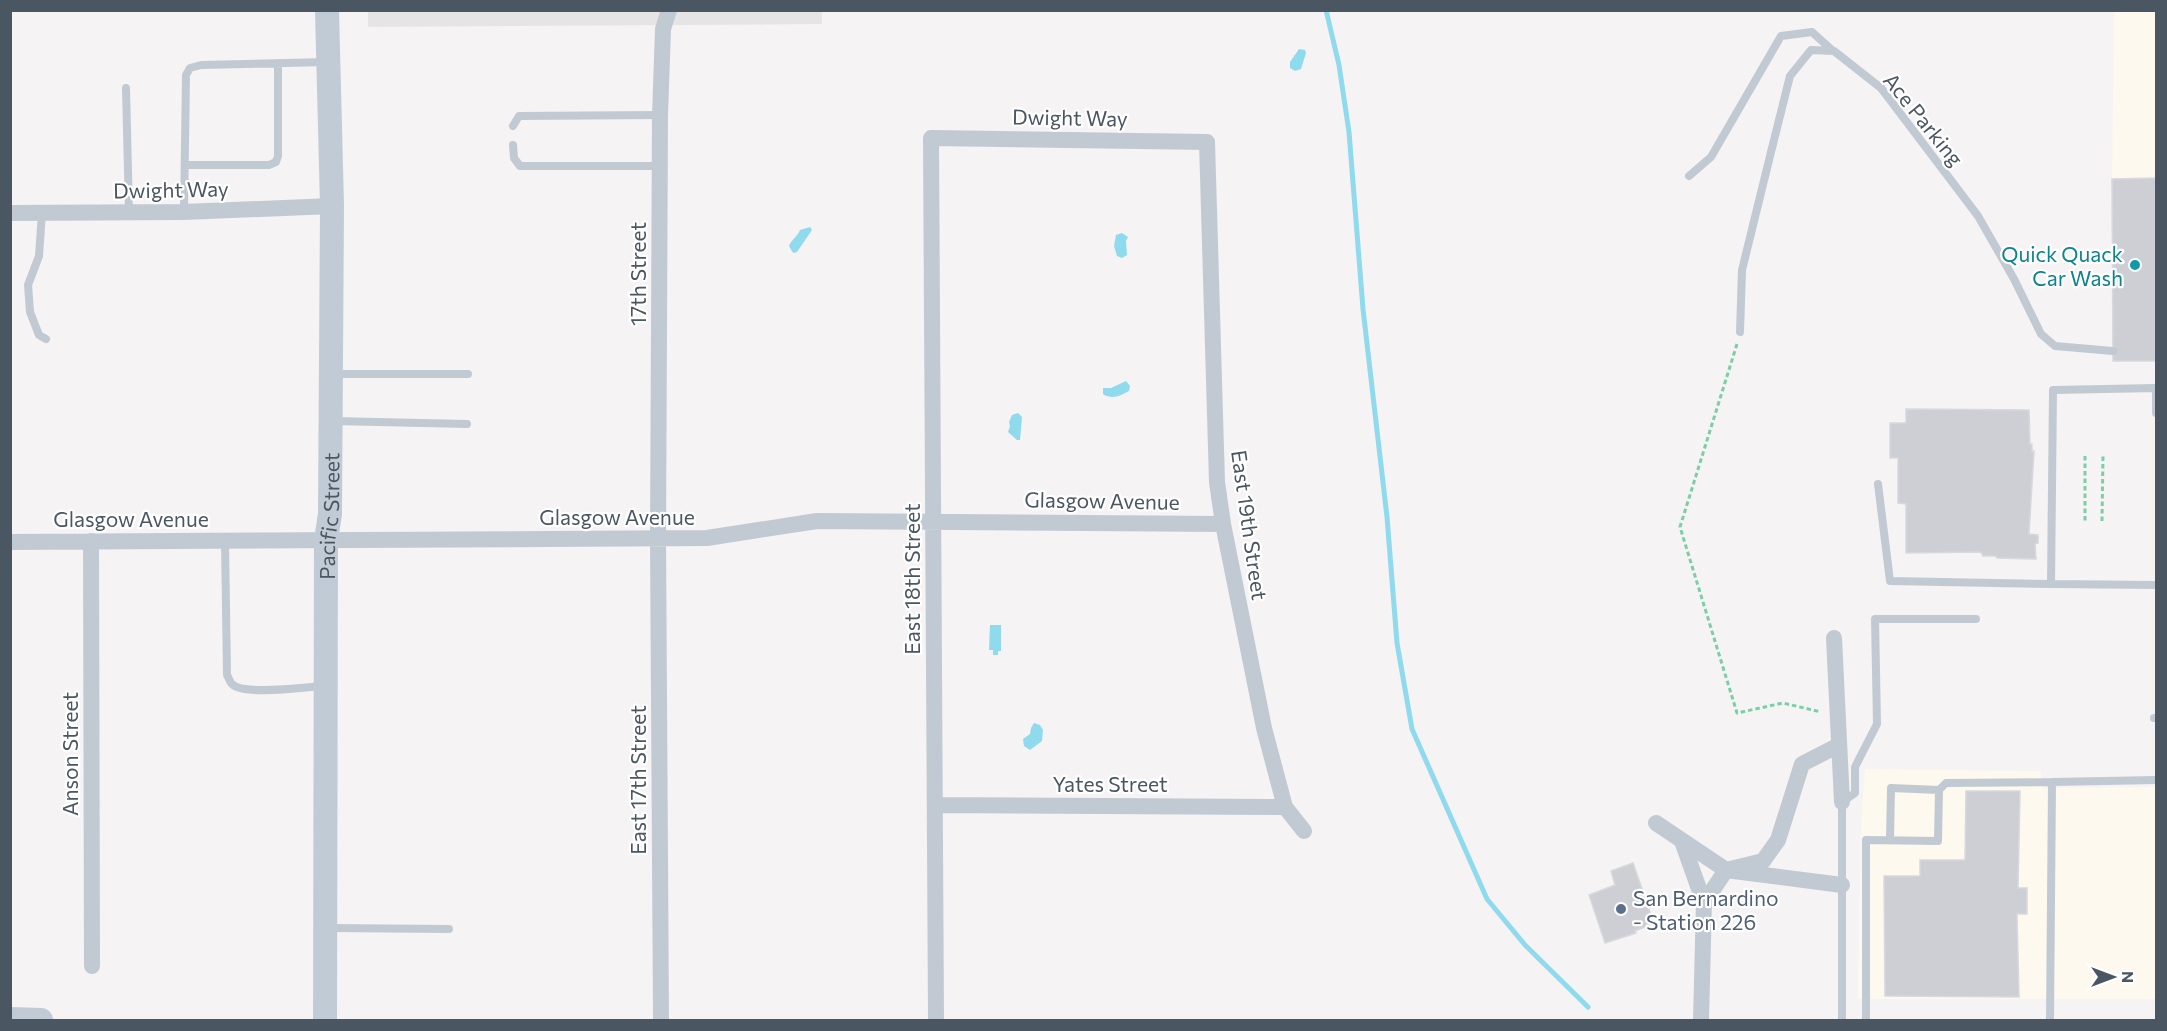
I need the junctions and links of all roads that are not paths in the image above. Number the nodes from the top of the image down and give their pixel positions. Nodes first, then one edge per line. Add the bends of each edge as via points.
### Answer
1 (327, 10) edge
2 (669, 10) edge
3 (1834, 51) junction
4 (327, 62) junction
5 (278, 63) junction
6 (126, 88) dead end
7 (660, 114) junction
8 (513, 126) dead end
9 (931, 138) joint
10 (1207, 142) joint
11 (513, 145) dead end
12 (185, 165) junction
13 (660, 166) junction
14 (1689, 177) dead end
15 (332, 206) junction
16 (42, 212) junction
17 (129, 212) junction
18 (184, 212) junction
19 (10, 213) edge
20 (1740, 332) road end
21 (46, 339) dead end
22 (2113, 351) dead end
23 (331, 374) junction
24 (468, 374) dead end
25 (2156, 388) edge
26 (2157, 413) edge
27 (331, 421) junction
28 (467, 424) dead end
29 (1878, 484) dead end
30 (933, 521) junction
31 (1223, 524) junction
32 (658, 539) junction
33 (326, 540) junction
34 (91, 541) junction
35 (225, 541) junction
36 (10, 542) edge
37 (2051, 584) junction
38 (2157, 585) edge
39 (1976, 619) dead end
40 (1834, 638) dead end
41 (326, 685) junction
42 (1839, 745) junction
43 (2157, 780) edge
44 (2052, 782) junction
45 (1939, 790) junction
46 (1842, 802) junction
47 (935, 805) junction
48 (1285, 807) junction
49 (1656, 823) dead end
50 (1304, 831) dead end
51 (1890, 840) junction
52 (1683, 841) junction
53 (1726, 870) junction
54 (1842, 885) junction
55 (1704, 903) junction
56 (325, 928) junction
57 (449, 929) dead end
58 (92, 966) dead end
59 (10, 1019) edge
60 (41, 1020) edge
61 (325, 1020) edge
62 (661, 1020) edge
63 (936, 1020) edge
64 (1701, 1020) edge
65 (1842, 1020) edge
66 (1866, 1020) edge
67 (2050, 1020) edge

1 - 4 street, Pacific Street
2 - 7 street, 17th Street via 663,29
3 - 14 lane, Ace Parking via 1812,33 1781,36 1711,157
3 - 20 lane via 1811,50 1790,76 1742,270
3 - 22 lane, Ace Parking via 1881,88 1978,216 2041,334 2055,346
4 - 5 lane
4 - 15 street, Pacific Street
5 - 12 lane via 201,64 190,68 186,75
5 - 12 lane via 276,162
6 - 17 lane
7 - 8 lane via 519,116
7 - 13 street, 17th Street
9 - 10 street, Dwight Way
9 - 30 street, East 18th Street
10 - 31 street, East 19th Street via 1217,482
11 - 13 lane via 514,158 520,166
12 - 18 lane
13 - 32 street, 17th Street
15 - 18 street, Dwight Way
15 - 23 street, Pacific Street
16 - 17 street, Dwight Way
16 - 19 street, Dwight Way
16 - 21 lane via 39,256 28,285 30,312 39,334
17 - 18 street, Dwight Way
23 - 24 lane
23 - 27 street, Pacific Street
25 - 26 lane
25 - 37 lane via 2054,390
27 - 28 lane
27 - 33 street, Pacific Street
29 - 37 lane via 1890,581
30 - 31 street, Glasgow Avenue
30 - 32 street, Glasgow Avenue via 818,521 707,538
30 - 47 street, East 18th Street
31 - 48 street, East 19th Street via 1264,728
32 - 33 street, Glasgow Avenue
32 - 62 street, East 17th Street
33 - 35 street, Glasgow Avenue
33 - 41 street, Pacific Street
34 - 35 street, Glasgow Avenue
34 - 36 street, Glasgow Avenue
34 - 58 street, Anson Street
35 - 41 lane via 227,675 232,684 274,690
37 - 38 lane
39 - 46 lane via 1875,619 1877,724 1855,768 1855,793
40 - 42 street
41 - 56 street, Pacific Street
42 - 46 street
42 - 53 street via 1802,764 1778,840 1763,861
43 - 44 lane
44 - 45 lane via 1946,783
44 - 67 lane
45 - 51 lane via 1938,841
45 - 51 lane via 1891,788
46 - 54 lane
47 - 48 street, Yates Street
47 - 63 street, East 18th Street
48 - 50 street, East 19th Street
49 - 52 street
51 - 66 lane via 1866,840
52 - 53 street
52 - 55 street
53 - 54 street
53 - 55 street
54 - 65 lane
55 - 64 street
56 - 57 lane
56 - 61 street, Pacific Street
59 - 60 street

